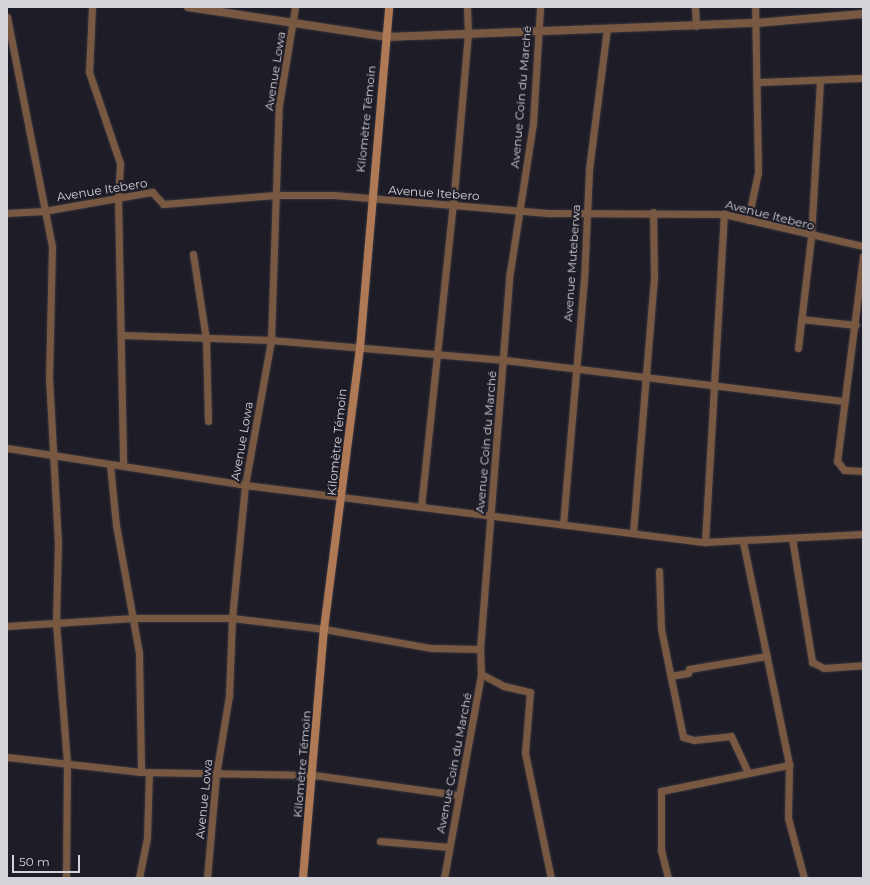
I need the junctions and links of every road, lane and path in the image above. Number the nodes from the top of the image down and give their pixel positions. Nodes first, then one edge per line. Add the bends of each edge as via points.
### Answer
1 (92, 7) edge
2 (188, 7) edge
3 (295, 7) edge
4 (389, 7) edge
5 (467, 7) edge
6 (540, 7) edge
7 (695, 7) edge
8 (755, 7) edge
9 (209, 8) edge
10 (863, 14) edge
11 (7, 17) edge
12 (293, 23) junction
13 (756, 24) junction
14 (696, 26) junction
15 (607, 28) junction
16 (537, 31) junction
17 (468, 34) junction
18 (386, 37) junction
19 (863, 78) edge
20 (820, 80) junction
21 (758, 82) junction
22 (276, 195) junction
23 (118, 197) junction
24 (370, 199) junction
25 (453, 205) junction
26 (522, 209) junction
27 (44, 211) junction
28 (653, 212) junction
29 (7, 213) edge
30 (586, 214) junction
31 (724, 214) junction
32 (748, 220) junction
33 (811, 237) junction
34 (863, 246) edge
35 (193, 254) dead end
36 (863, 256) edge
37 (801, 319) junction
38 (856, 325) junction
39 (123, 335) junction
40 (206, 339) junction
41 (271, 340) junction
42 (360, 348) junction
43 (798, 348) dead end
44 (439, 356) junction
45 (504, 360) junction
46 (574, 369) junction
47 (646, 376) junction
48 (717, 385) junction
49 (845, 401) junction
50 (208, 422) dead end
51 (7, 448) edge
52 (54, 456) junction
53 (110, 465) junction
54 (123, 466) junction
55 (863, 471) edge
56 (245, 485) junction
57 (343, 497) junction
58 (421, 507) junction
59 (491, 515) junction
60 (563, 524) junction
61 (633, 533) junction
62 (863, 534) edge
63 (792, 538) junction
64 (705, 542) junction
65 (743, 542) junction
66 (659, 571) dead end
67 (134, 618) junction
68 (232, 618) junction
69 (56, 624) junction
70 (7, 626) edge
71 (324, 629) junction
72 (480, 649) junction
73 (767, 656) junction
74 (863, 665) edge
75 (481, 674) junction
76 (671, 676) junction
77 (7, 756) edge
78 (68, 762) junction
79 (788, 765) junction
80 (747, 771) junction
81 (145, 772) junction
82 (216, 775) junction
83 (314, 775) junction
84 (458, 795) junction
85 (380, 841) dead end
86 (450, 847) junction
87 (66, 878) edge
88 (140, 878) edge
89 (207, 878) edge
90 (302, 878) edge
91 (444, 878) edge
92 (551, 878) edge
93 (668, 878) edge
94 (804, 878) edge

1 - 23 street via 89,72 120,163
2 - 9 street
3 - 12 street, Avenue Lowa
4 - 18 main road, Kilomètre Témoin
5 - 17 street
6 - 16 street, Avenue Coin du Marché
7 - 14 street
8 - 13 street
9 - 12 street
10 - 13 street
11 - 27 street
12 - 18 street
12 - 22 street, Avenue Lowa via 279,105
13 - 14 street
13 - 21 street
14 - 15 street
15 - 16 street
15 - 30 street, Avenue Muteberwa via 592,133
16 - 17 street
16 - 26 street, Avenue Coin du Marché via 533,124
17 - 18 street
17 - 25 street
18 - 24 main road, Kilomètre Témoin
19 - 20 street
20 - 21 street
20 - 33 street
21 - 32 street via 758,172
22 - 23 street, Avenue Itebero via 165,204 152,192
22 - 24 street, Avenue Itebero
22 - 41 street, Avenue Lowa
23 - 27 street, Avenue Itebero
23 - 39 street
24 - 25 street, Avenue Itebero
24 - 42 main road, Kilomètre Témoin
25 - 26 street, Avenue Itebero
25 - 44 street
26 - 30 street, Avenue Itebero
26 - 45 street, Avenue Coin du Marché via 510,272
27 - 29 street, Avenue Itebero
27 - 52 street via 52,247 49,377
28 - 30 street, Avenue Itebero
28 - 31 street, Avenue Itebero
28 - 47 street via 654,276
30 - 46 street, Avenue Muteberwa via 584,281
31 - 32 street, Avenue Itebero
31 - 48 street
32 - 33 street, Avenue Itebero
33 - 34 street, Avenue Itebero
33 - 37 street
35 - 40 street
36 - 38 street
37 - 38 street
37 - 43 street
38 - 49 street
39 - 40 street
39 - 54 street
40 - 41 street
40 - 50 street
41 - 42 street
41 - 56 street, Avenue Lowa
42 - 44 street
42 - 57 main road, Kilomètre Témoin
44 - 45 street
44 - 58 street
45 - 46 street
45 - 59 street, Avenue Coin du Marché
46 - 47 street
46 - 60 street, Avenue Muteberwa
47 - 48 street
47 - 61 street
48 - 49 street
48 - 64 street
49 - 55 street via 837,461 844,470
51 - 52 street
52 - 53 street
52 - 69 street
53 - 54 street
53 - 67 street
54 - 56 street
56 - 57 street
56 - 68 street, Avenue Lowa
57 - 58 street
57 - 71 main road, Kilomètre Témoin
58 - 59 street
59 - 60 street
59 - 72 street, Avenue Coin du Marché
60 - 61 street
61 - 64 street
62 - 63 street
63 - 65 street
63 - 74 street via 812,662 824,668
64 - 65 street
65 - 73 street
66 - 76 street via 661,630
67 - 68 street
67 - 69 street
67 - 81 street via 142,691
68 - 71 street
68 - 82 street, Avenue Lowa via 229,696
69 - 70 street
69 - 78 street
71 - 72 street via 431,648
71 - 83 main road, Kilomètre Témoin
72 - 75 street, Avenue Coin du Marché
73 - 76 street via 689,669 688,673
73 - 79 street
75 - 84 street, Avenue Coin du Marché
75 - 92 street via 504,686 530,692 525,754
76 - 80 street via 683,737 694,740 731,736
77 - 78 street
78 - 81 street
78 - 87 street
79 - 80 street
79 - 94 street via 788,818
80 - 93 street via 661,792 662,850
81 - 82 street
81 - 88 street via 147,836
82 - 83 street
82 - 89 street, Avenue Lowa
83 - 84 street
83 - 90 main road, Kilomètre Témoin
84 - 86 street, Avenue Coin du Marché
85 - 86 street
86 - 91 street, Avenue Coin du Marché

